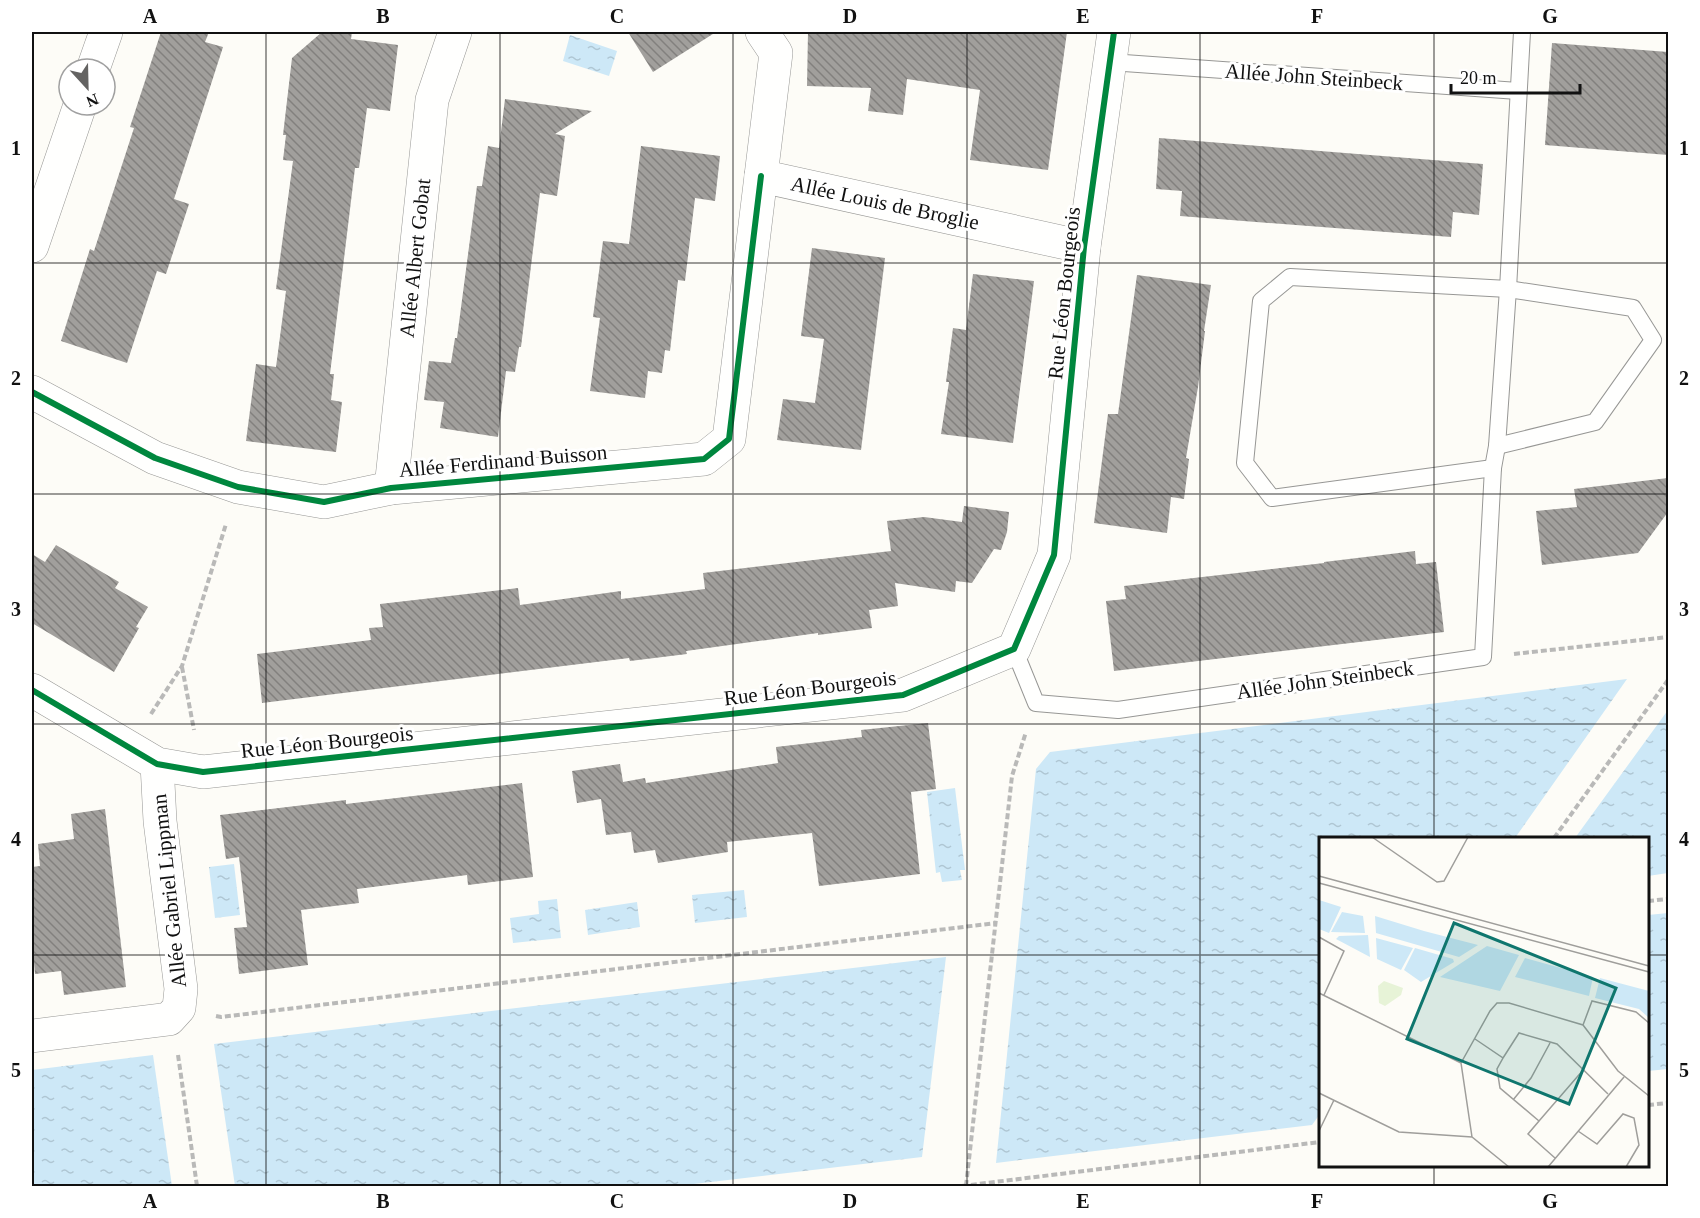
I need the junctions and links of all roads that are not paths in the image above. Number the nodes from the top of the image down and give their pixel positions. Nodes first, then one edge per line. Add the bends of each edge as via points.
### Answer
1 (106, 32) edge
2 (454, 32) edge
3 (762, 32) edge
4 (1522, 32) edge
5 (1112, 47) edge
6 (97, 57) edge
7 (1518, 91) junction
8 (76, 117) edge
9 (761, 176) junction
10 (32, 246) edge
11 (1084, 247) junction
12 (1508, 289) junction
13 (32, 392) edge
14 (1497, 446) junction
15 (1493, 468) junction
16 (392, 488) junction
17 (1014, 649) junction
18 (32, 690) edge
19 (158, 764) junction
20 (32, 1036) edge

1 - 6 street
2 - 16 street, Allée Albert Gobat via 432,100
3 - 9 street, Allée Louis de Broglie via 776,53
4 - 7 lane
5 - 7 lane, Allée John Steinbeck
5 - 11 street, Rue Léon Bourgeois
7 - 12 lane
8 - 10 street
9 - 11 street, Allée Louis de Broglie
9 - 16 street, Allée Ferdinand Buisson via 729,439 704,459
11 - 17 street, Rue Léon Bourgeois via 1054,555
12 - 14 lane
12 - 14 lane via 1633,308 1653,340 1595,422
12 - 15 lane via 1290,277 1261,301 1245,463 1272,498
13 - 16 street, Allée Ferdinand Buisson via 155,458 238,487 324,502
14 - 15 lane
15 - 17 lane, Allée John Steinbeck via 1483,657 1118,710 1036,703
17 - 19 street, Rue Léon Bourgeois via 903,695 203,772
18 - 19 street, Rue Léon Bourgeois
19 - 20 street, Allée Gabriel Lippman via 160,821 181,989 174,1013

